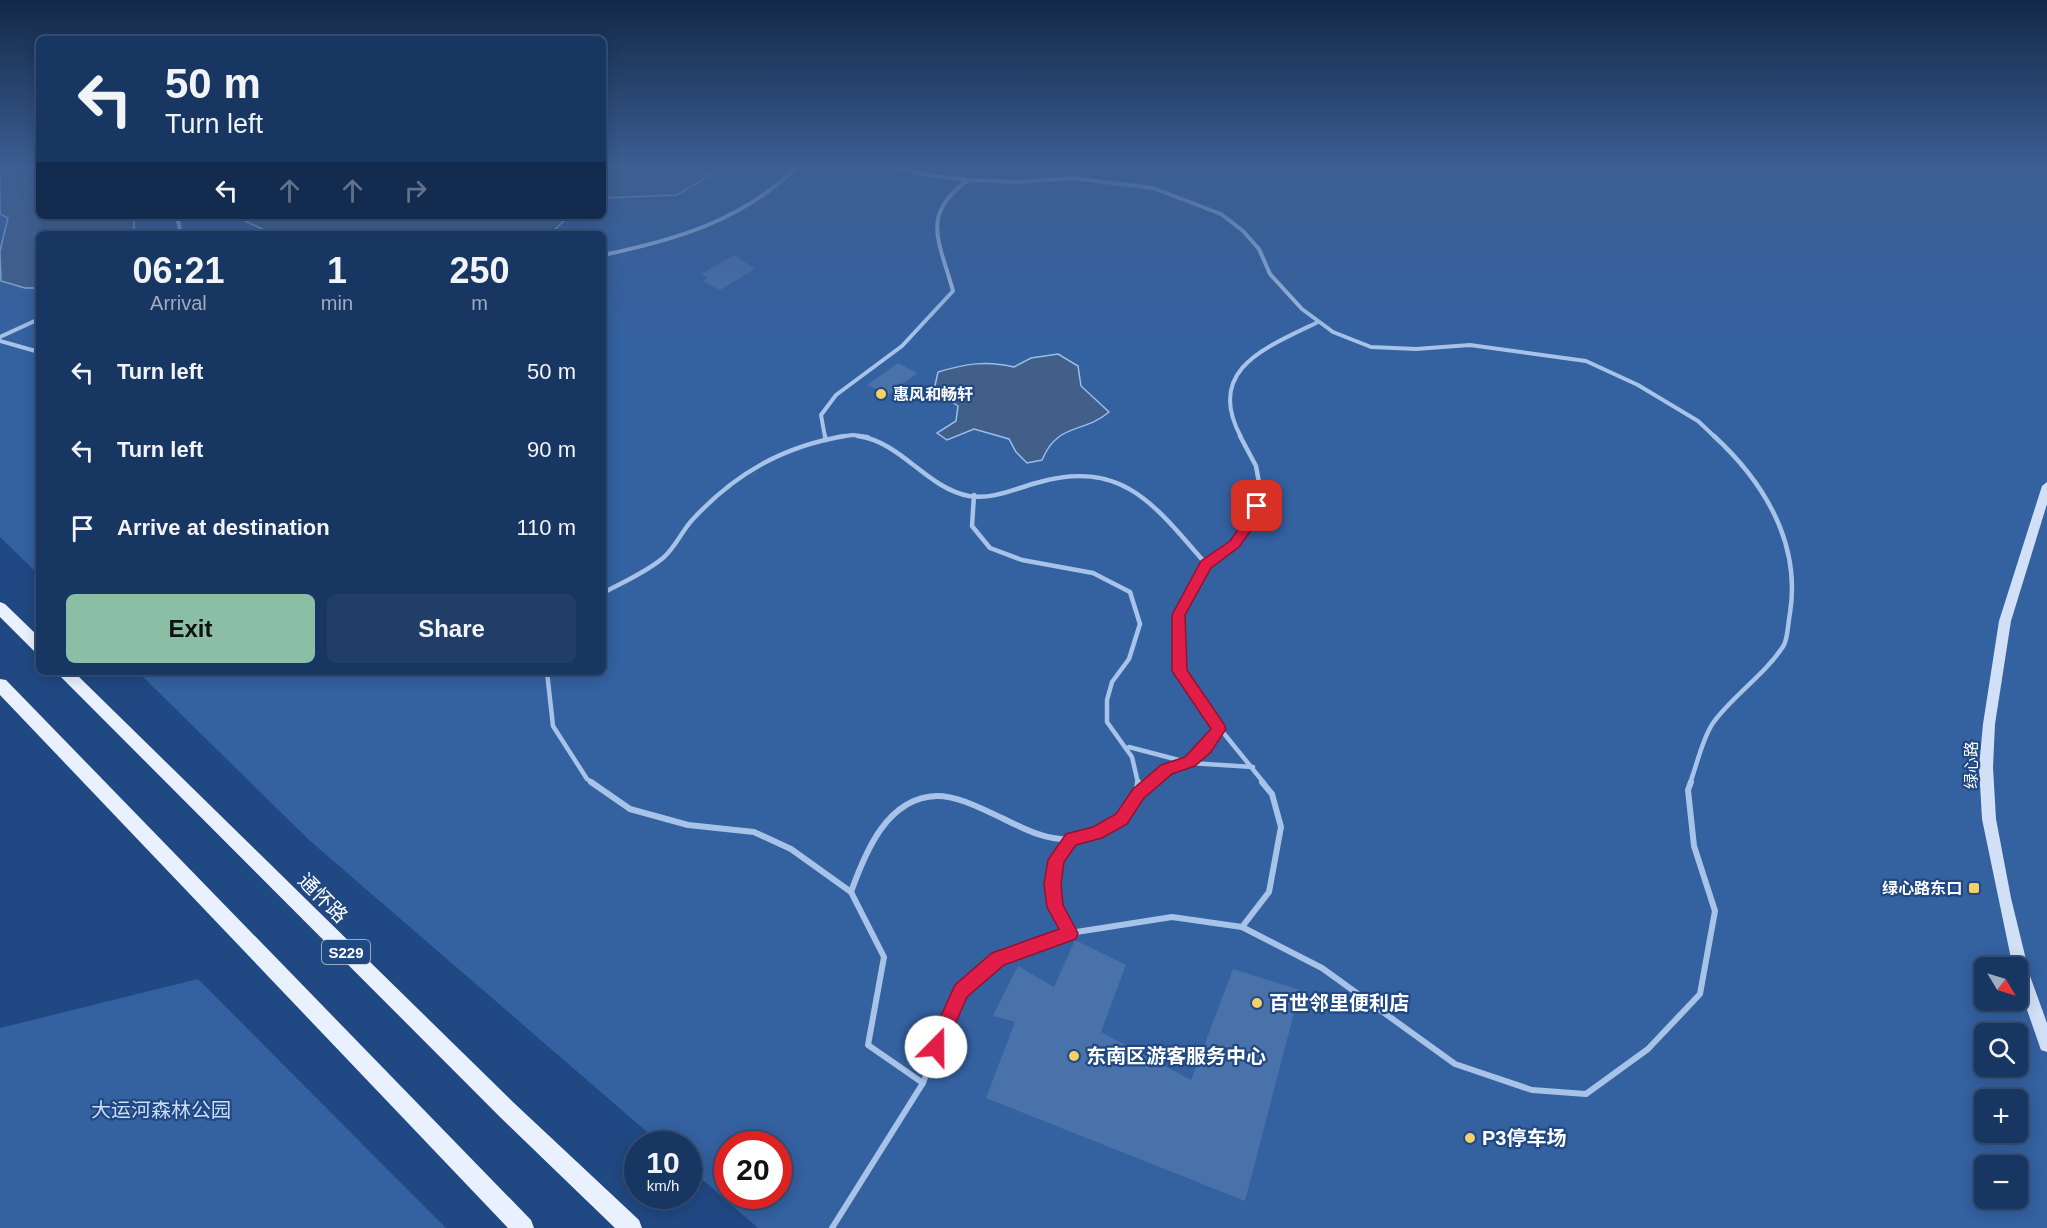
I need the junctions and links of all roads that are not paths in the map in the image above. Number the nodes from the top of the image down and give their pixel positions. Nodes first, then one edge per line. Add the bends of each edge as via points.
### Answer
1 (713, 224) edge
2 (935, 224) edge
3 (1234, 224) edge
4 (606, 254) edge
5 (36, 321) edge
6 (1318, 322) junction
7 (0, 339) edge
8 (36, 351) edge
9 (826, 440) junction
10 (2047, 486) edge
11 (974, 495) junction
12 (1206, 564) junction
13 (606, 591) edge
14 (0, 608) edge
15 (36, 644) edge
16 (67, 675) edge
17 (547, 675) edge
18 (0, 685) edge
19 (1219, 729) junction
20 (1129, 747) junction
21 (1190, 762) junction
22 (1252, 767) junction
23 (1138, 794) junction
24 (1071, 840) junction
25 (851, 892) junction
26 (1242, 927) junction
27 (1070, 933) junction
28 (2047, 1044) edge
29 (923, 1083) junction
30 (523, 1228) edge
31 (631, 1228) edge
32 (832, 1228) edge

1 - 4 lane
2 - 9 lane via 954,291 902,346 836,394 821,415
3 - 6 lane via 1259,249 1270,274
5 - 7 lane
6 - 12 lane via 1257,352 1231,384 1231,419 1256,466 1261,494 1253,518 1235,544
6 - 26 lane via 1371,347 1470,345 1539,353 1586,362 1638,385 1698,422 1738,458 1756,481 1783,530 1791,565 1791,605 1785,643 1712,724 1688,790 1694,846 1715,911 1700,993 1648,1049 1586,1094 1532,1090 1455,1064 1322,968
7 - 8 lane
9 - 11 lane via 854,435 878,441 947,487
9 - 13 lane via 784,450 747,470 690,522 667,555
10 - 28 main road, 绿心路 via 2005,621 1986,767 1989,819 2004,898 2022,976
11 - 12 lane via 985,497 1090,473 1126,483 1154,504
11 - 20 lane via 972,526 990,548 1022,560 1093,573 1130,592 1140,624 1129,659 1112,682 1107,700 1107,722
12 - 19 lane via 1179,615 1179,671
14 - 15 main road
16 - 31 main road, 通怀路 / S229 via 490,1094
17 - 25 lane via 553,726 587,779 630,809 688,825 754,832 791,849
18 - 30 main road
19 - 21 lane
19 - 22 lane
20 - 21 lane
20 - 23 lane via 1137,771
21 - 22 lane
21 - 23 lane via 1167,769
22 - 26 lane via 1272,794 1281,827 1269,892
23 - 24 lane via 1121,819 1096,833
24 - 25 lane via 1038,835 952,797 921,798 890,817 870,844
24 - 27 lane via 1056,860 1052,884 1055,907
25 - 29 lane via 884,957 868,1045
26 - 27 lane via 1172,916
27 - 29 lane via 998,959 961,991
29 - 32 lane

